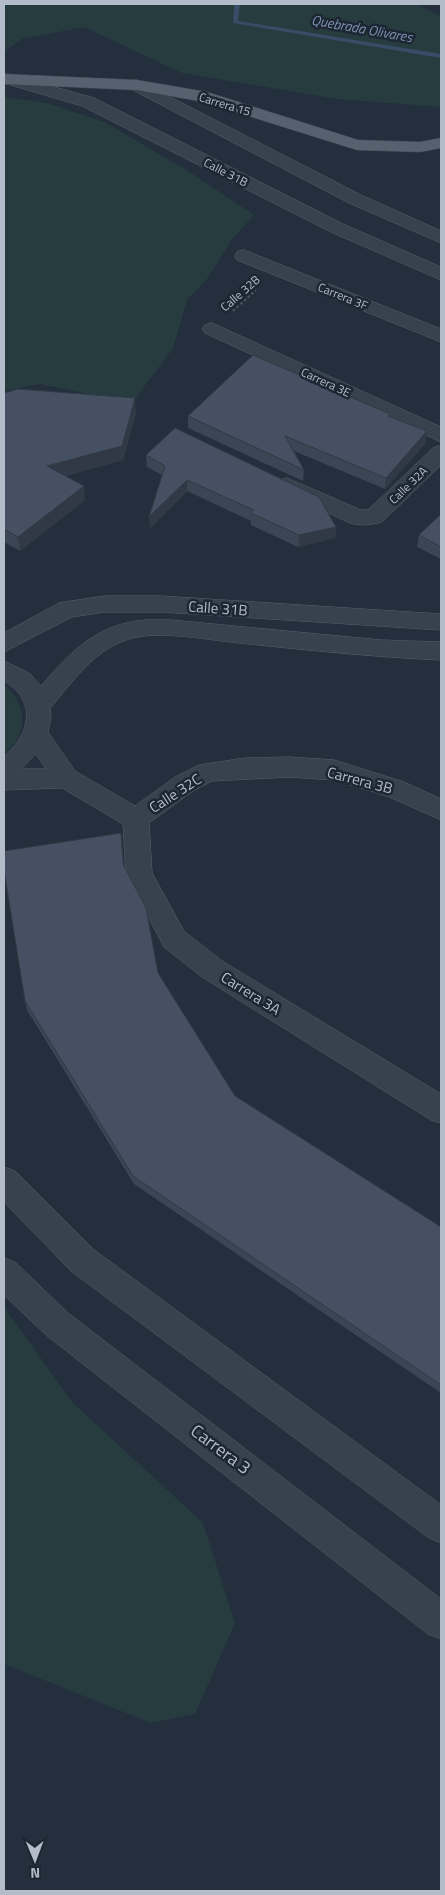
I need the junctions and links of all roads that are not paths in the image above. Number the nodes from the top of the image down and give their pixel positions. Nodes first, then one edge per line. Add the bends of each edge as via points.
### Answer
1 (6, 79) edge
2 (137, 85) junction
3 (441, 143) edge
4 (441, 238) edge
5 (244, 256) dead end
6 (441, 274) edge
7 (212, 329) road end
8 (441, 336) edge
9 (441, 435) edge
10 (441, 453) edge
11 (272, 477) edge
12 (441, 622) edge
13 (4, 643) edge
14 (381, 649) junction
15 (441, 651) edge
16 (4, 670) edge
17 (441, 671) edge
18 (38, 706) junction
19 (36, 734) junction
20 (245, 768) joint
21 (4, 770) edge
22 (66, 778) junction
23 (4, 780) edge
24 (441, 810) edge
25 (136, 819) junction
26 (441, 1110) edge
27 (4, 1181) edge
28 (4, 1273) edge
29 (441, 1526) edge
30 (441, 1621) edge

1 - 2 main road, Carrera 15
1 - 6 street, Calle 31B via 88,102 337,228
2 - 3 main road, Carrera 15 via 207,97 357,144 420,146
2 - 4 street via 355,199
5 - 8 street, Carrera 3F
7 - 9 street, Carrera 3E
10 - 11 street, Calle 32A via 374,517 358,518
12 - 13 street, Calle 31B via 161,604 105,604 66,609
14 - 15 street, Calle 31B
14 - 17 street
14 - 18 street, Calle 31B via 171,628 141,628 120,632 90,649
16 - 18 street via 21,680 32,692
18 - 19 street via 40,715
19 - 21 street via 22,756
19 - 22 street
20 - 24 street, Carrera 3B via 334,770 395,789
20 - 25 street, Calle 32C via 208,772 184,784
22 - 23 street
22 - 25 street
25 - 26 street, Carrera 3A via 139,874 174,939 212,969
27 - 29 street via 82,1260
28 - 30 street, Carrera 3 via 58,1324

